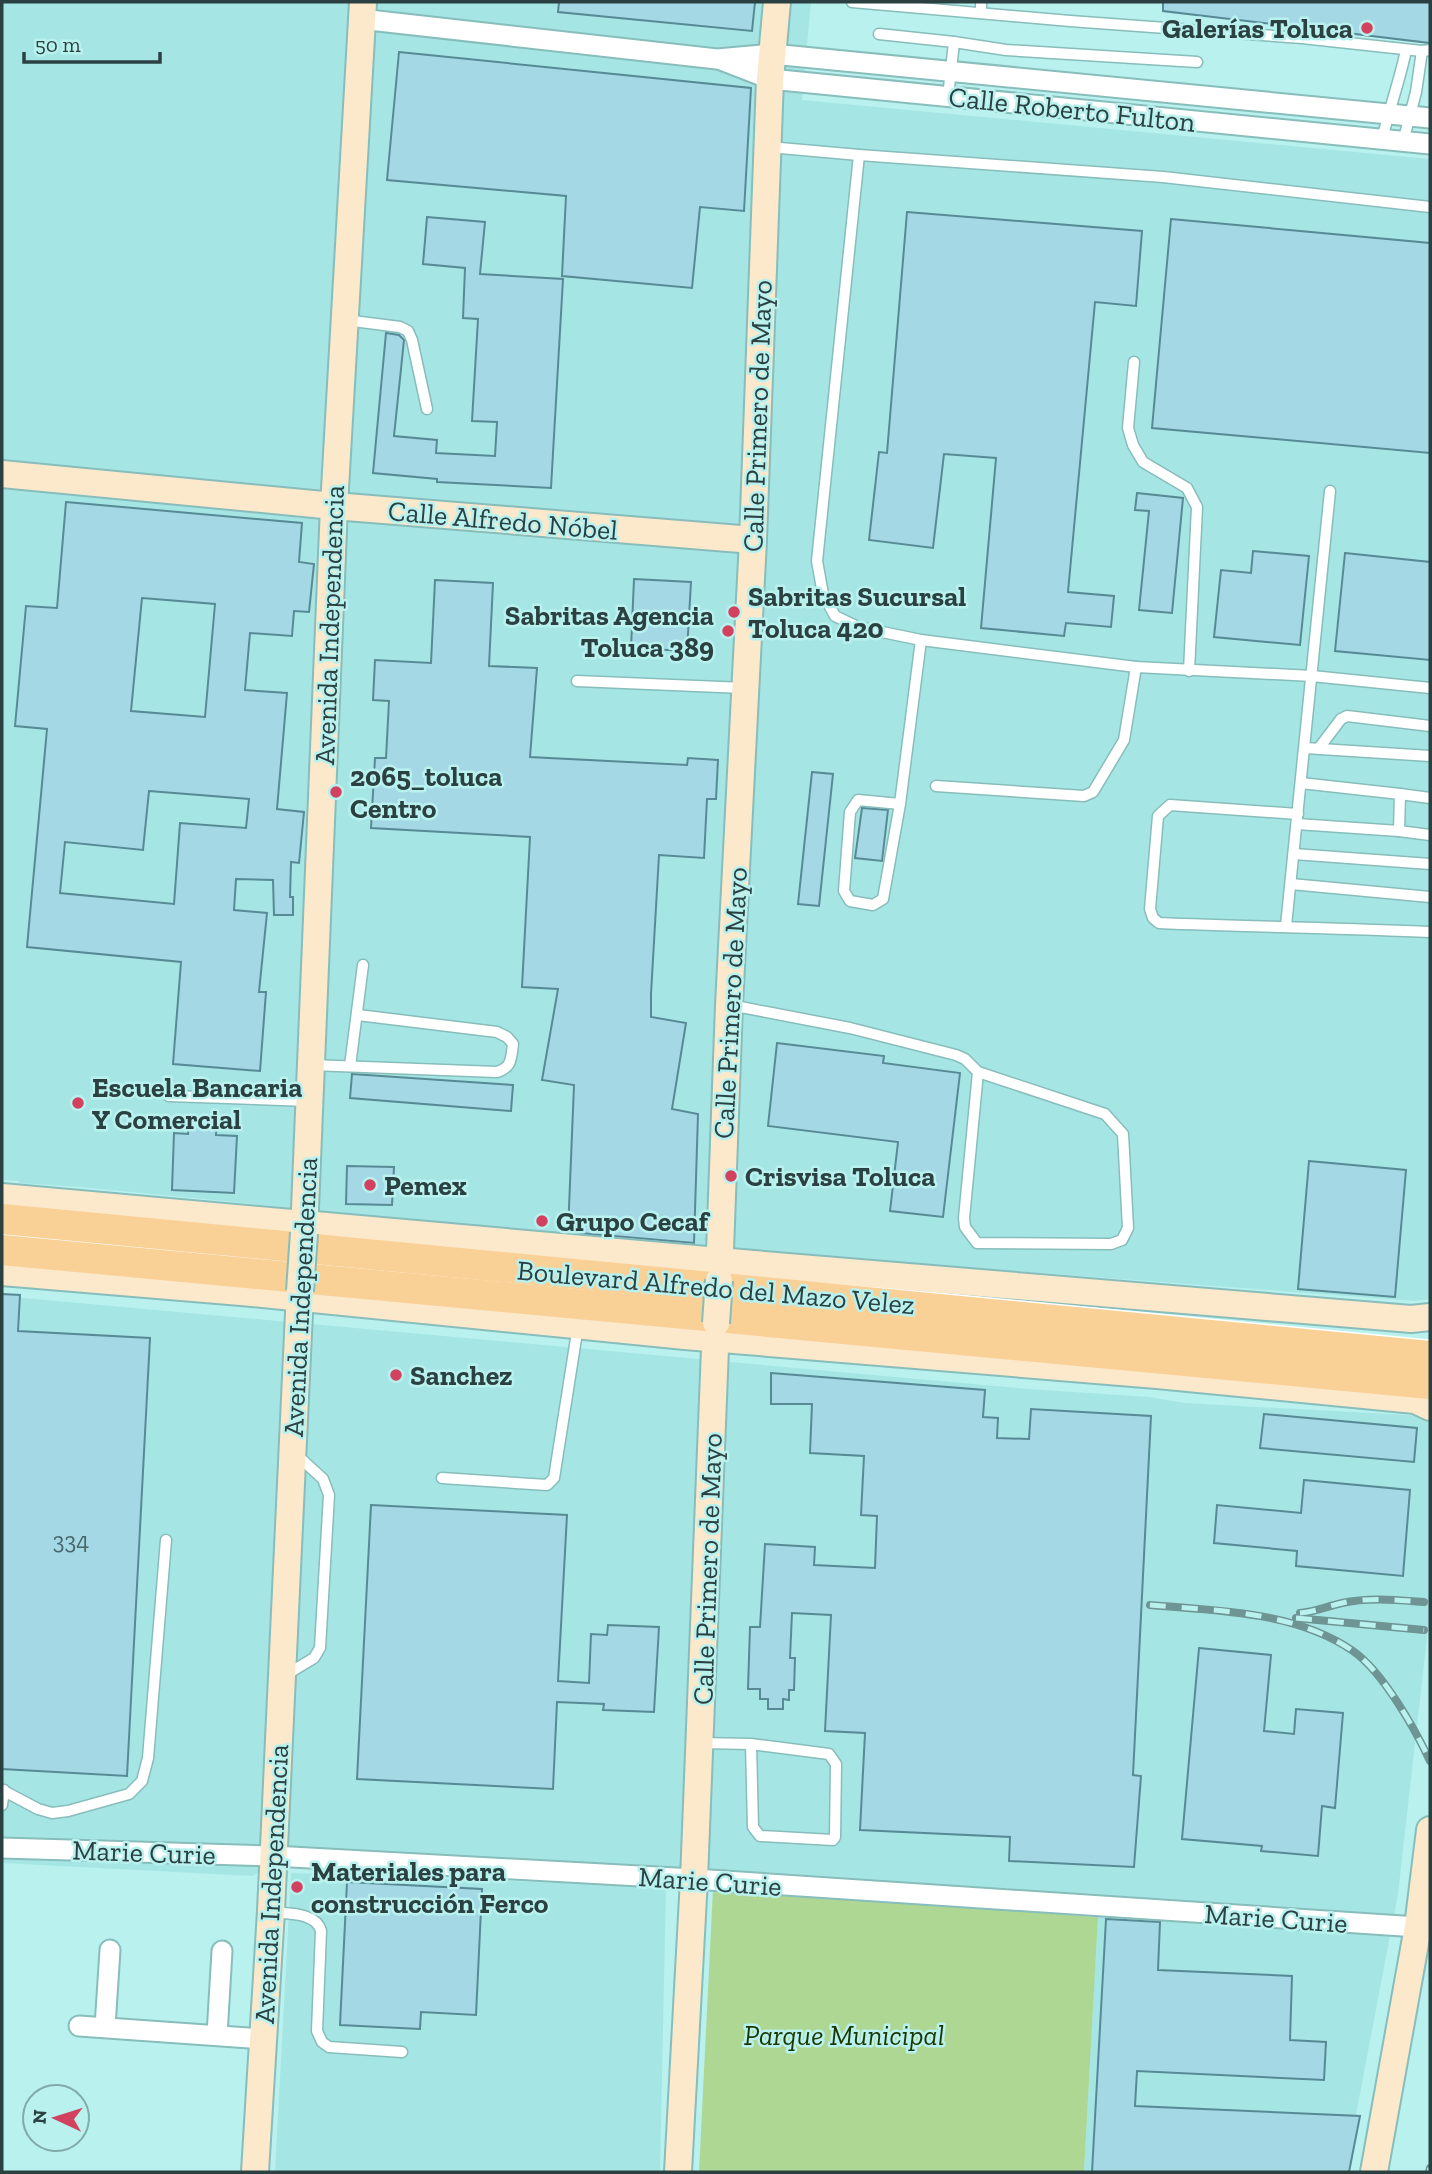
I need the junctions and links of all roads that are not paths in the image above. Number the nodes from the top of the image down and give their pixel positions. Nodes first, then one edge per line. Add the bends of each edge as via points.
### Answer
1 (777, 2) edge
2 (852, 2) edge
3 (981, 2) edge
4 (361, 11) edge
5 (981, 13) junction
6 (879, 34) dead end
7 (954, 42) junction
8 (1406, 50) junction
9 (1426, 51) edge
10 (1197, 62) dead end
11 (771, 67) junction
12 (951, 71) junction
13 (948, 97) junction
14 (1388, 114) junction
15 (1408, 116) junction
16 (1430, 118) edge
17 (1382, 139) junction
18 (1403, 142) junction
19 (1430, 144) edge
20 (768, 146) junction
21 (859, 155) junction
22 (1430, 207) edge
23 (344, 320) junction
24 (1134, 362) dead end
25 (427, 409) dead end
26 (2, 474) edge
27 (1330, 491) dead end
28 (334, 506) junction
29 (753, 540) junction
30 (921, 640) junction
31 (1136, 667) junction
32 (1189, 671) junction
33 (1311, 676) junction
34 (577, 681) dead end
35 (746, 688) junction
36 (1430, 688) edge
37 (1430, 726) edge
38 (1305, 748) junction
39 (1319, 748) junction
40 (1430, 756) edge
41 (1301, 783) junction
42 (936, 786) dead end
43 (1399, 794) junction
44 (1430, 799) edge
45 (900, 804) junction
46 (1298, 819) junction
47 (1399, 831) junction
48 (1430, 835) edge
49 (1294, 854) junction
50 (1430, 863) edge
51 (1291, 884) junction
52 (1430, 897) edge
53 (1286, 926) junction
54 (1430, 932) edge
55 (363, 965) dead end
56 (729, 1005) junction
57 (358, 1015) junction
58 (310, 1065) junction
59 (350, 1066) junction
60 (978, 1072) junction
61 (169, 1096) dead end
62 (309, 1101) junction
63 (2, 1197) edge
64 (2, 1219) edge
65 (304, 1228) junction
66 (2, 1250) edge
67 (719, 1270) junction
68 (2, 1272) edge
69 (300, 1295) junction
70 (1430, 1317) edge
71 (578, 1326) junction
72 (716, 1330) junction
73 (1430, 1356) edge
74 (1430, 1384) edge
75 (1430, 1407) edge
76 (292, 1451) junction
77 (442, 1478) dead end
78 (166, 1539) dead end
79 (282, 1677) junction
80 (700, 1743) junction
81 (751, 1744) junction
82 (3, 1790) edge
83 (2, 1805) edge
84 (1430, 1830) edge
85 (2, 1848) edge
86 (273, 1856) junction
87 (694, 1880) junction
88 (271, 1912) junction
89 (1418, 1927) junction
90 (110, 1950) dead end
91 (222, 1951) dead end
92 (79, 2026) dead end
93 (105, 2027) junction
94 (217, 2035) junction
95 (263, 2039) junction
96 (402, 2052) dead end
97 (255, 2172) edge
98 (678, 2172) edge
99 (1374, 2172) edge

1 - 11 main road, Calle Primero de Mayo
2 - 5 lane
3 - 5 lane
4 - 11 street, Calle Roberto Fulton
4 - 23 main road, Avenida Independencia
5 - 8 lane
6 - 7 lane
7 - 10 lane via 1006,50
7 - 12 lane
8 - 9 lane
8 - 14 lane
9 - 15 lane
11 - 12 street, Calle Roberto Fulton
11 - 13 street, Calle Roberto Fulton
11 - 20 main road, Calle Primero de Mayo
12 - 13 lane
12 - 14 street, Calle Roberto Fulton
13 - 17 street, Calle Roberto Fulton
14 - 15 street, Calle Roberto Fulton
14 - 17 lane
15 - 16 street, Calle Roberto Fulton
15 - 18 lane
17 - 18 street, Calle Roberto Fulton
18 - 19 street, Calle Roberto Fulton
20 - 21 lane
20 - 29 main road, Calle Primero de Mayo
21 - 22 lane via 1163,177
21 - 30 lane via 817,561 823,594 835,616 859,628
23 - 25 lane via 408,331
23 - 28 main road, Avenida Independencia
24 - 32 lane via 1128,428 1133,445 1143,462 1187,488 1197,507
26 - 28 main road, Calle Alfredo Nóbel
27 - 33 lane
28 - 29 main road, Calle Alfredo Nóbel
28 - 58 main road, Avenida Independencia
29 - 35 main road, Calle Primero de Mayo
30 - 31 lane
30 - 45 lane
31 - 32 lane
31 - 42 lane via 1124,740 1093,792 1084,796
32 - 33 lane
33 - 36 lane
33 - 38 lane
34 - 35 lane
35 - 56 main road, Calle Primero de Mayo
37 - 39 lane via 1347,716
38 - 39 lane
38 - 41 lane
39 - 40 lane
41 - 43 lane
41 - 46 lane
43 - 44 lane
43 - 47 lane
45 - 45 lane via 859,800 853,804 844,891 850,901 873,905 883,899
46 - 47 lane
46 - 49 lane
46 - 53 lane via 1170,805 1158,816 1153,918 1159,923
47 - 48 lane
49 - 50 lane
49 - 51 lane
51 - 52 lane
51 - 53 lane
53 - 54 lane
55 - 57 lane
56 - 60 lane via 850,1028 956,1055
56 - 67 main road, Calle Primero de Mayo
57 - 59 lane
57 - 59 lane via 497,1032 513,1044 512,1054 510,1064 496,1072
58 - 59 lane
58 - 62 main road, Avenida Independencia
60 - 60 lane via 964,1218 969,1235 977,1243 1111,1244 1122,1240 1128,1228 1123,1134 1114,1122 1105,1114
61 - 62 lane
62 - 65 main road, Avenida Independencia
63 - 65 main road, Boulevard Alfredo del Mazo Velez
64 - 73 main road, Boulevard Alfredo del Mazo Velez
65 - 67 main road, Boulevard Alfredo del Mazo Velez
65 - 69 main road, Avenida Independencia, bridge
66 - 74 main road, Boulevard Alfredo del Mazo Velez
67 - 70 main road, Boulevard Alfredo del Mazo Velez
67 - 72 main road, Calle Primero de Mayo, bridge
68 - 69 main road, Boulevard Alfredo del Mazo Velez
69 - 71 main road, Boulevard Alfredo del Mazo Velez
69 - 76 main road, Avenida Independencia
71 - 72 main road, Boulevard Alfredo del Mazo Velez via 685,1336
71 - 77 lane via 554,1478 547,1485
72 - 75 main road, Boulevard Alfredo del Mazo Velez via 1415,1401
72 - 80 main road, Calle Primero de Mayo
76 - 79 main road, Avenida Independencia
76 - 79 lane via 323,1479 329,1495 320,1648 314,1658
78 - 82 lane via 148,1758 142,1781 129,1794 52,1813
79 - 86 main road, Avenida Independencia
80 - 81 lane
80 - 87 main road, Calle Primero de Mayo
81 - 81 lane via 755,1832 832,1840 837,1803 834,1758
82 - 83 lane
84 - 89 main road
85 - 86 street, Marie Curie
86 - 87 street, Marie Curie
86 - 88 main road, Avenida Independencia
87 - 89 street, Marie Curie
87 - 98 main road, Calle Primero de Mayo
88 - 95 main road, Avenida Independencia
88 - 96 lane via 313,1918 319,1923 317,2031 321,2042 329,2047
89 - 99 main road
90 - 93 street
91 - 94 street
92 - 93 street
93 - 94 street
94 - 95 street
95 - 97 main road, Avenida Independencia

